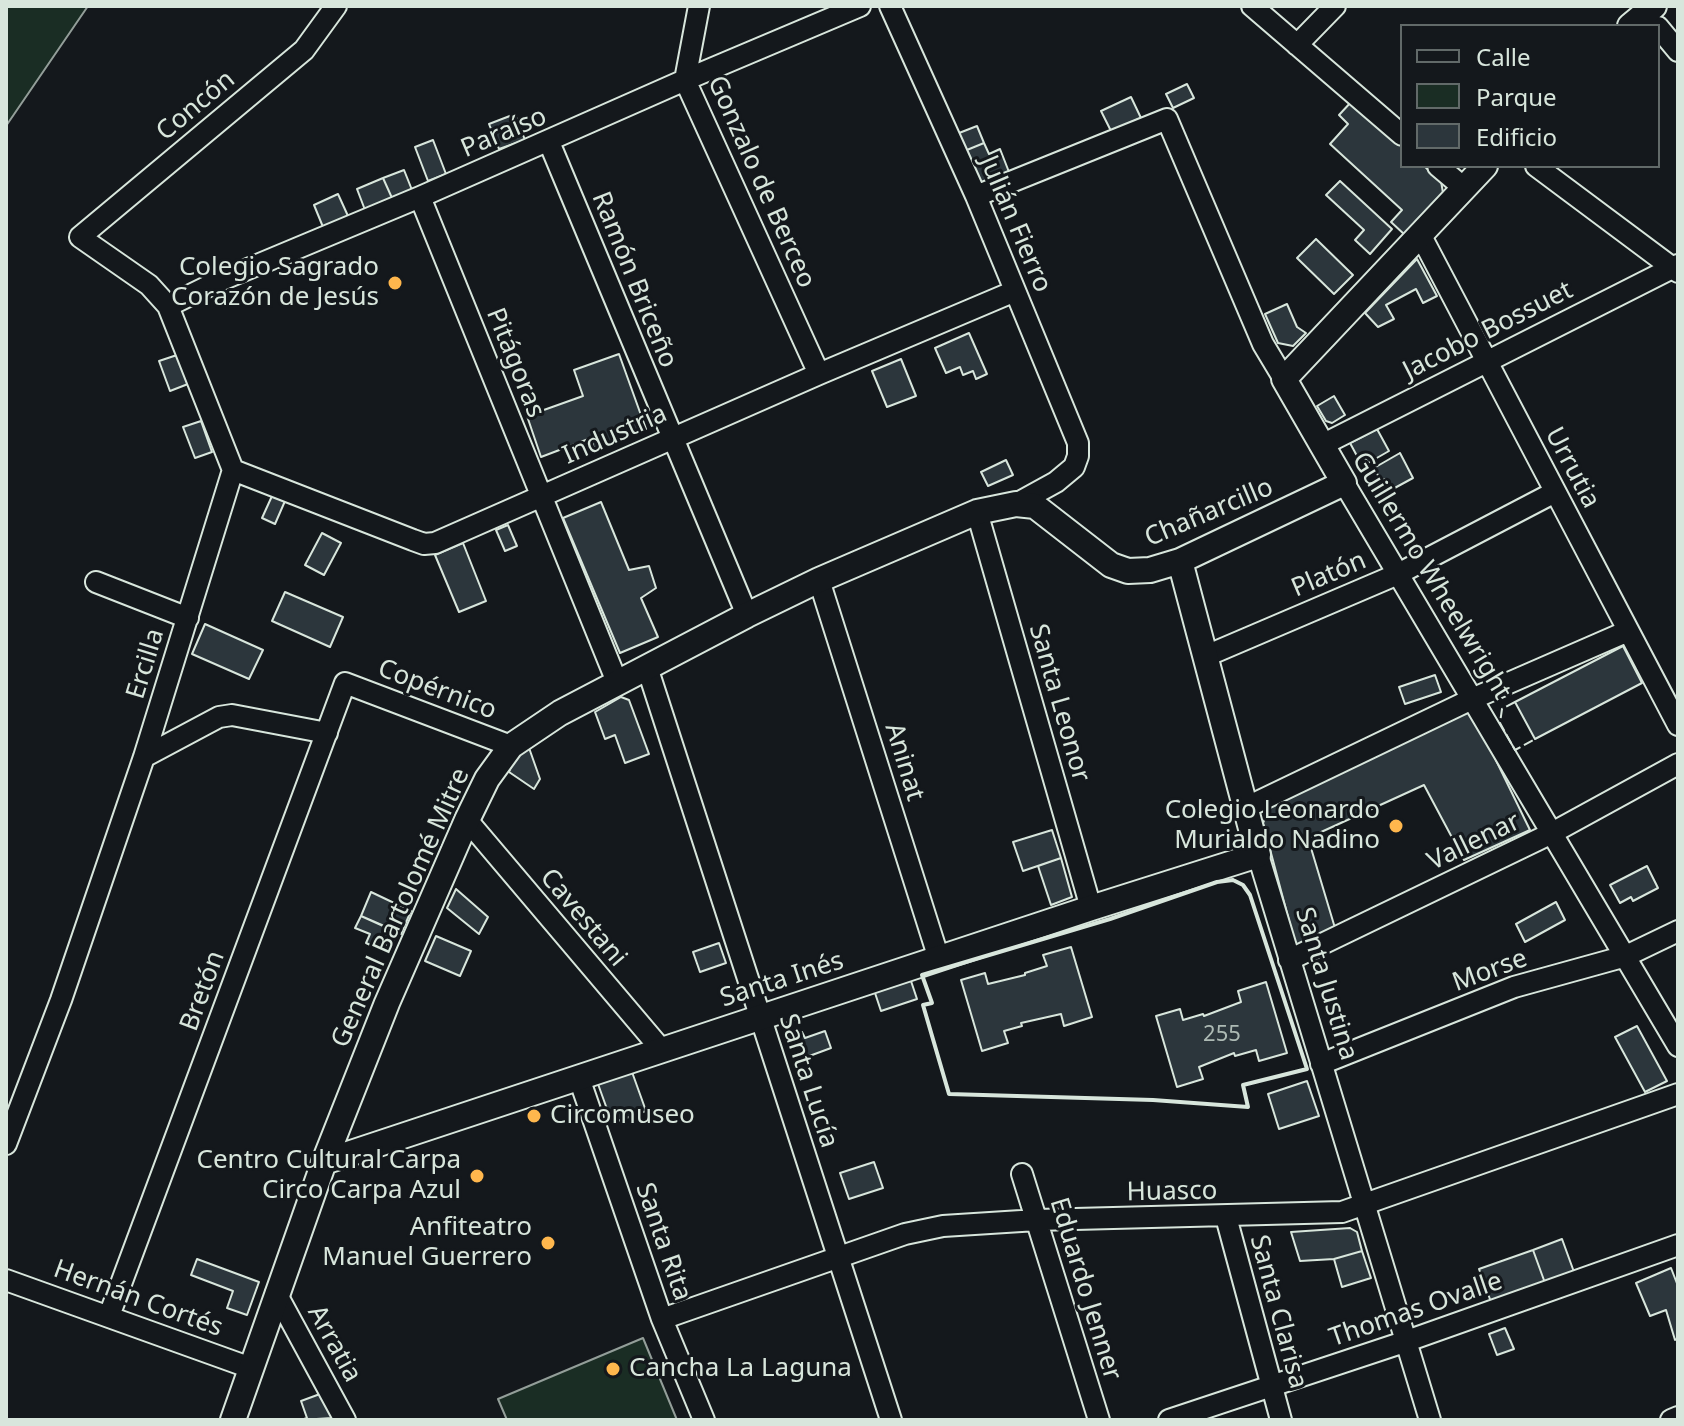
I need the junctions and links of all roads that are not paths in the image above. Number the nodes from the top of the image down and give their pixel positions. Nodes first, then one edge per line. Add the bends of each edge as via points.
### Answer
1 (336, 6) edge
2 (699, 6) edge
3 (860, 6) edge
4 (890, 6) edge
5 (1252, 6) edge
6 (1335, 6) edge
7 (1660, 31) edge
8 (1297, 45) junction
9 (1678, 51) edge
10 (685, 80) junction
11 (1400, 133) edge
12 (549, 142) junction
13 (1440, 168) edge
14 (1483, 168) edge
15 (1539, 168) edge
16 (1464, 188) junction
17 (976, 196) junction
18 (420, 197) junction
19 (1421, 236) junction
20 (1676, 268) edge
21 (1015, 291) junction
22 (168, 306) junction
23 (1486, 362) junction
24 (819, 374) junction
25 (1284, 379) junction
26 (672, 439) junction
27 (1322, 445) junction
28 (1074, 467) joint
29 (233, 470) junction
30 (1344, 483) junction
31 (1555, 492) junction
32 (541, 496) junction
33 (1016, 504) junction
34 (977, 512) junction
35 (1180, 561) junction
36 (1398, 574) junction
37 (819, 580) junction
38 (96, 582) dead end
39 (747, 615) junction
40 (188, 618) junction
41 (1628, 631) junction
42 (1206, 656) junction
43 (647, 667) junction
44 (617, 682) junction
45 (345, 683) joint
46 (1472, 699) junction
47 (1678, 725) edge
48 (327, 733) junction
49 (511, 746) junction
50 (144, 757) junction
51 (1678, 764) edge
52 (1245, 808) junction
53 (467, 820) junction
54 (1552, 833) junction
55 (1258, 855) junction
56 (1091, 908) junction
57 (1678, 931) edge
58 (1626, 956) junction
59 (939, 959) junction
60 (1289, 960) junction
61 (760, 1017) junction
62 (1678, 1046) edge
63 (661, 1049) junction
64 (1321, 1064) junction
65 (579, 1078) junction
66 (1678, 1094) edge
67 (6, 1144) edge
68 (324, 1162) junction
69 (1022, 1174) dead end
70 (1363, 1204) junction
71 (1226, 1217) junction
72 (1037, 1220) junction
73 (1678, 1245) edge
74 (838, 1258) junction
75 (6, 1280) edge
76 (276, 1293) junction
77 (109, 1316) junction
78 (662, 1319) junction
79 (1407, 1341) junction
80 (251, 1368) junction
81 (1271, 1387) junction
82 (1678, 1417) edge
83 (233, 1420) edge
84 (345, 1420) edge
85 (704, 1420) edge
86 (891, 1420) edge
87 (1099, 1420) edge
88 (1169, 1420) edge
89 (1281, 1420) edge
90 (1430, 1420) edge
91 (1671, 1420) edge

1 - 22 street, Concón via 304,50 80,237 149,285
2 - 10 street, Gonzalo de Berceo
3 - 10 street, Paraíso
4 - 17 street, Julián Fierro
5 - 8 street
6 - 8 street
7 - 9 street
8 - 11 street
10 - 12 street, Paraíso
10 - 24 street, Gonzalo de Berceo
12 - 18 street, Paraíso
12 - 26 street, Ramón Briceño
13 - 16 street
14 - 16 street
15 - 20 street
16 - 19 street
17 - 21 street, Julián Fierro
17 - 25 street, Guillermo Wheelwright via 1167,119 1263,344
18 - 22 street, Paraíso
18 - 32 street, Pitágoras
19 - 23 street, Urrutia
19 - 25 street
20 - 23 street, Jacobo Bossuet
21 - 24 street, Industria
21 - 28 street, Julián Fierro via 1078,443
22 - 29 street
23 - 27 street, Jacobo Bossuet
23 - 31 street, Urrutia
24 - 26 street, Industria
25 - 27 street, Guillermo Wheelwright
26 - 32 street, Industria
26 - 39 street, Ramón Briceño
27 - 30 street, Guillermo Wheelwright
28 - 33 street, General Bartolomé Mitre
29 - 32 street, Industria via 424,544
29 - 40 street, Ercilla
30 - 35 street, Chañarcillo
30 - 36 street, Guillermo Wheelwright
31 - 36 street, Platón
31 - 41 street, Urrutia
32 - 44 street, Pitágoras
33 - 34 street, General Bartolomé Mitre
33 - 35 street, Chañarcillo via 1047,513 1111,565 1128,571
34 - 37 street, General Bartolomé Mitre
34 - 56 street, Santa Leonor
35 - 42 street, Santa Justina
36 - 42 street, Platón
36 - 46 street, Guillermo Wheelwright
37 - 39 street, General Bartolomé Mitre
37 - 59 street, Aninat
38 - 40 street
39 - 43 street, General Bartolomé Mitre
40 - 50 street, Ercilla
41 - 46 street
41 - 47 street, Urrutia
42 - 52 street, Santa Justina
43 - 44 street, General Bartolomé Mitre
43 - 61 street, Santa Lucía
44 - 49 street, General Bartolomé Mitre
45 - 48 street, Bretón
45 - 49 street, Copérnico
46 - 52 street
46 - 54 street, Guillermo Wheelwright
48 - 50 street via 232,715
48 - 77 street, Bretón
49 - 53 street, General Bartolomé Mitre
50 - 67 street, Ercilla
51 - 54 street, Vallenar
52 - 55 street, Santa Justina
53 - 63 street, Cavestani
53 - 68 street, General Bartolomé Mitre
54 - 58 street, Guillermo Wheelwright
54 - 60 street, Vallenar
55 - 56 street, Santa Inés
55 - 60 street, Santa Justina
56 - 59 street, Santa Inés
57 - 58 street, Morse
58 - 62 street, Guillermo Wheelwright
58 - 64 street, Morse via 1514,987
59 - 61 street, Santa Inés
60 - 64 street, Santa Justina
61 - 63 street, Santa Inés
61 - 74 street, Santa Lucía
63 - 65 street, Santa Inés
64 - 70 street, Santa Justina
65 - 68 street, Santa Inés
65 - 78 street, Santa Rita
66 - 70 street, Huasco
68 - 76 street, General Bartolomé Mitre
69 - 72 street, Eduardo Jenner
70 - 71 street, Huasco via 1342,1212
70 - 79 street, Santa Justina
71 - 72 street, Huasco
71 - 81 street, Santa Clarisa
72 - 74 street, Huasco via 943,1226
72 - 87 street, Eduardo Jenner
73 - 79 street, Thomas Ovalle
74 - 78 street, Huasco
74 - 86 street, Santa Lucía
75 - 77 street, Hernán Cortés
76 - 80 street, General Bartolomé Mitre
76 - 84 street, Arratia
77 - 80 street, Hernán Cortés
78 - 85 street, Santa Rita
79 - 81 street, Thomas Ovalle
79 - 90 street, Santa Justina
80 - 83 street, General Bartolomé Mitre
81 - 88 street, Thomas Ovalle
81 - 89 street, Santa Clarisa
82 - 91 street

